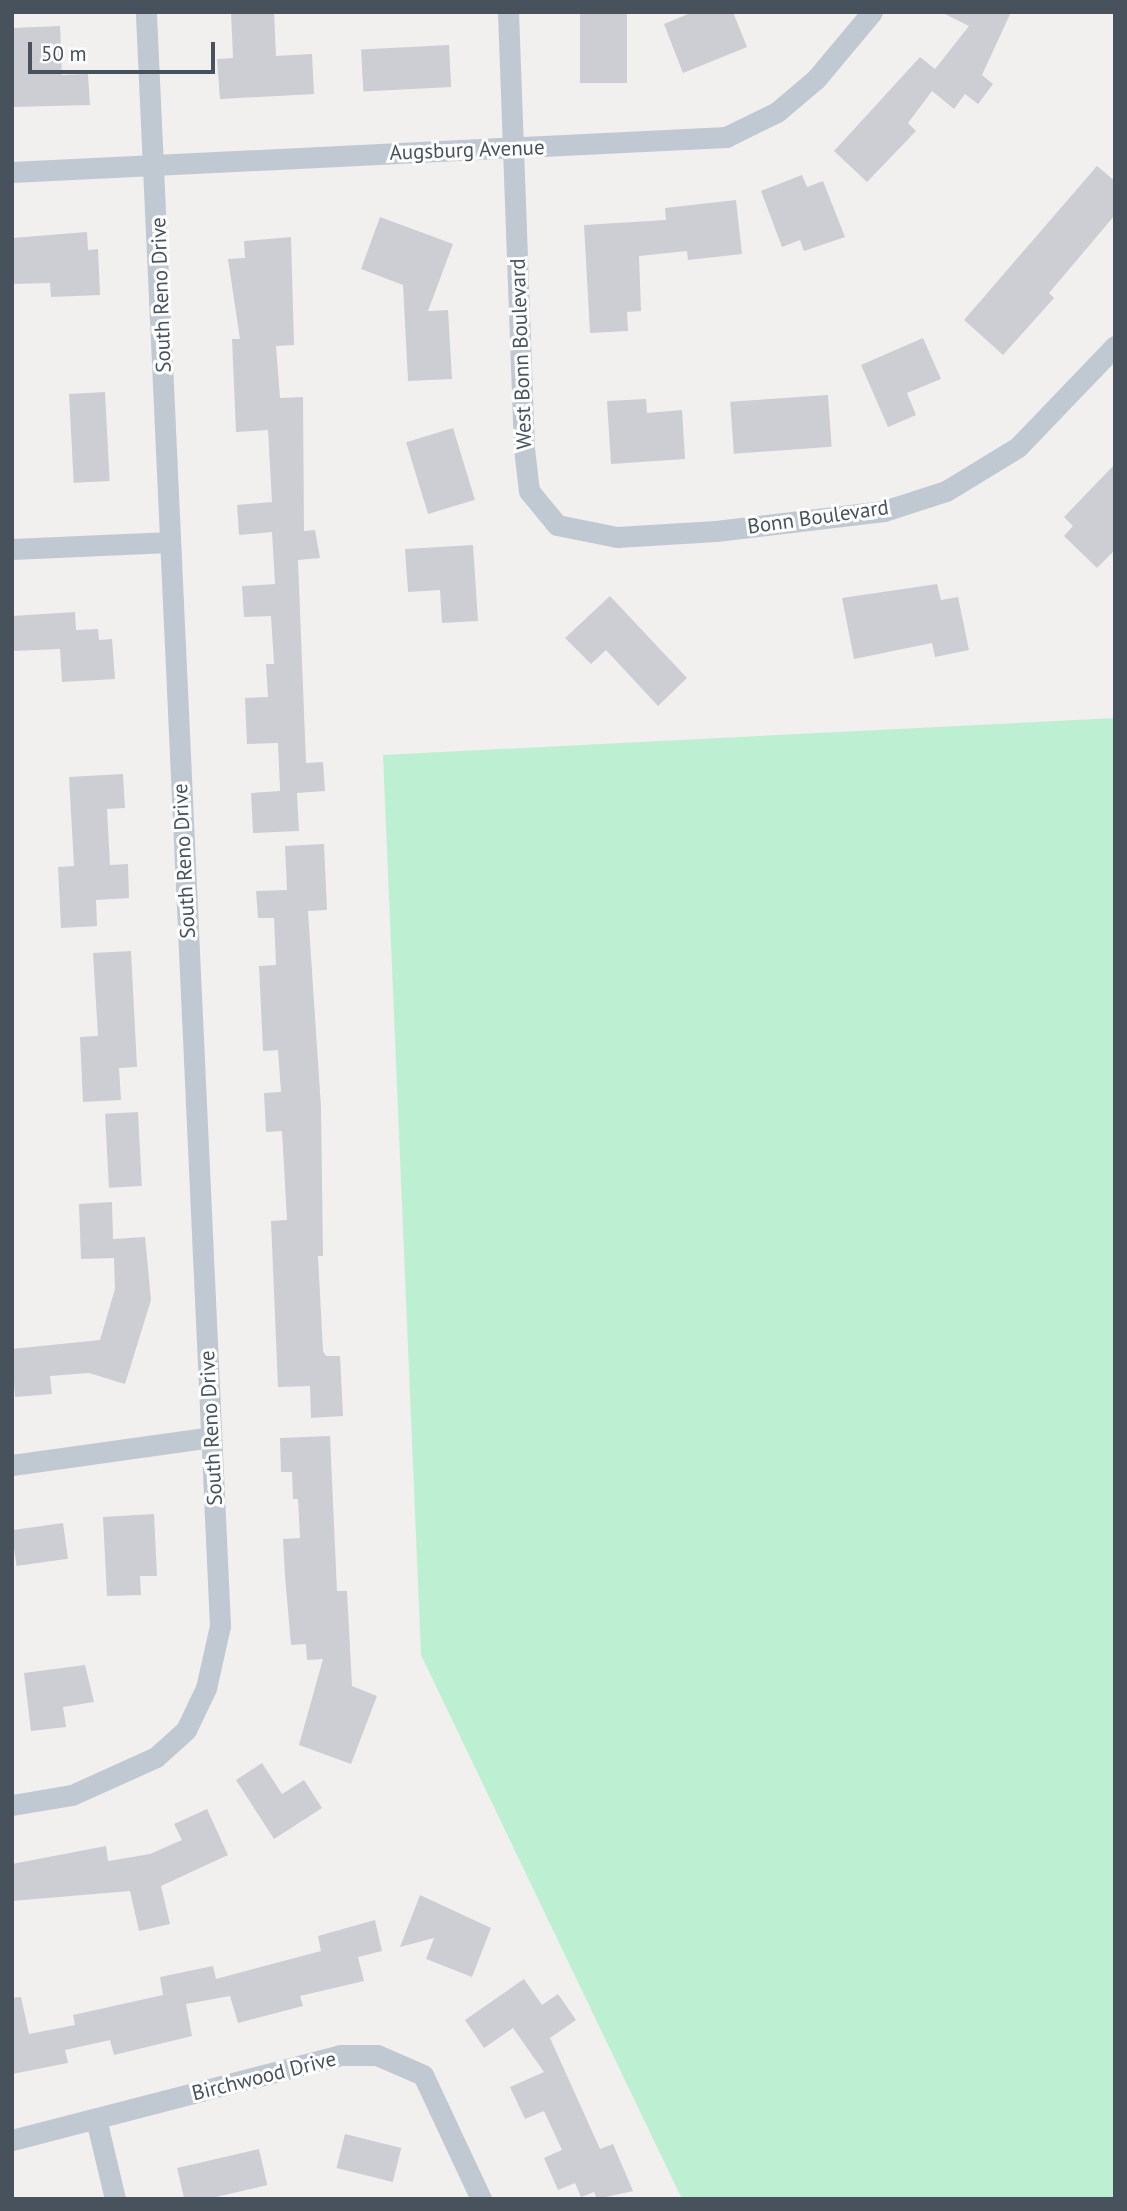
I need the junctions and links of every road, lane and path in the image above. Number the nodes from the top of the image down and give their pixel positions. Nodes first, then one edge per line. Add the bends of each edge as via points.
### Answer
1 (146, 12) edge
2 (508, 12) edge
3 (872, 12) edge
4 (513, 148) junction
5 (156, 165) junction
6 (12, 172) edge
7 (1115, 346) edge
8 (716, 531) joint
9 (170, 542) junction
10 (12, 549) edge
11 (211, 1437) junction
12 (12, 1465) edge
13 (12, 1805) edge
14 (96, 2119) junction
15 (12, 2140) edge
16 (115, 2199) edge
17 (481, 2199) edge

1 - 5 street, South Reno Drive
2 - 4 street, West Bonn Boulevard
3 - 4 street, Augsburg Avenue via 806,88 777,112 726,137
4 - 5 street, Augsburg Avenue
4 - 8 street, West Bonn Boulevard via 529,491 557,525 582,533
5 - 6 street, Augsburg Avenue
5 - 9 street, South Reno Drive
7 - 8 street, Bonn Boulevard via 1018,447 946,491 884,511
9 - 10 street
9 - 11 street, South Reno Drive
11 - 12 street
11 - 13 street, South Reno Drive via 220,1626 186,1730 156,1757 118,1778 72,1795
14 - 15 street, Birchwood Drive
14 - 16 street
14 - 17 street, Birchwood Drive via 340,2055 377,2055 423,2075

